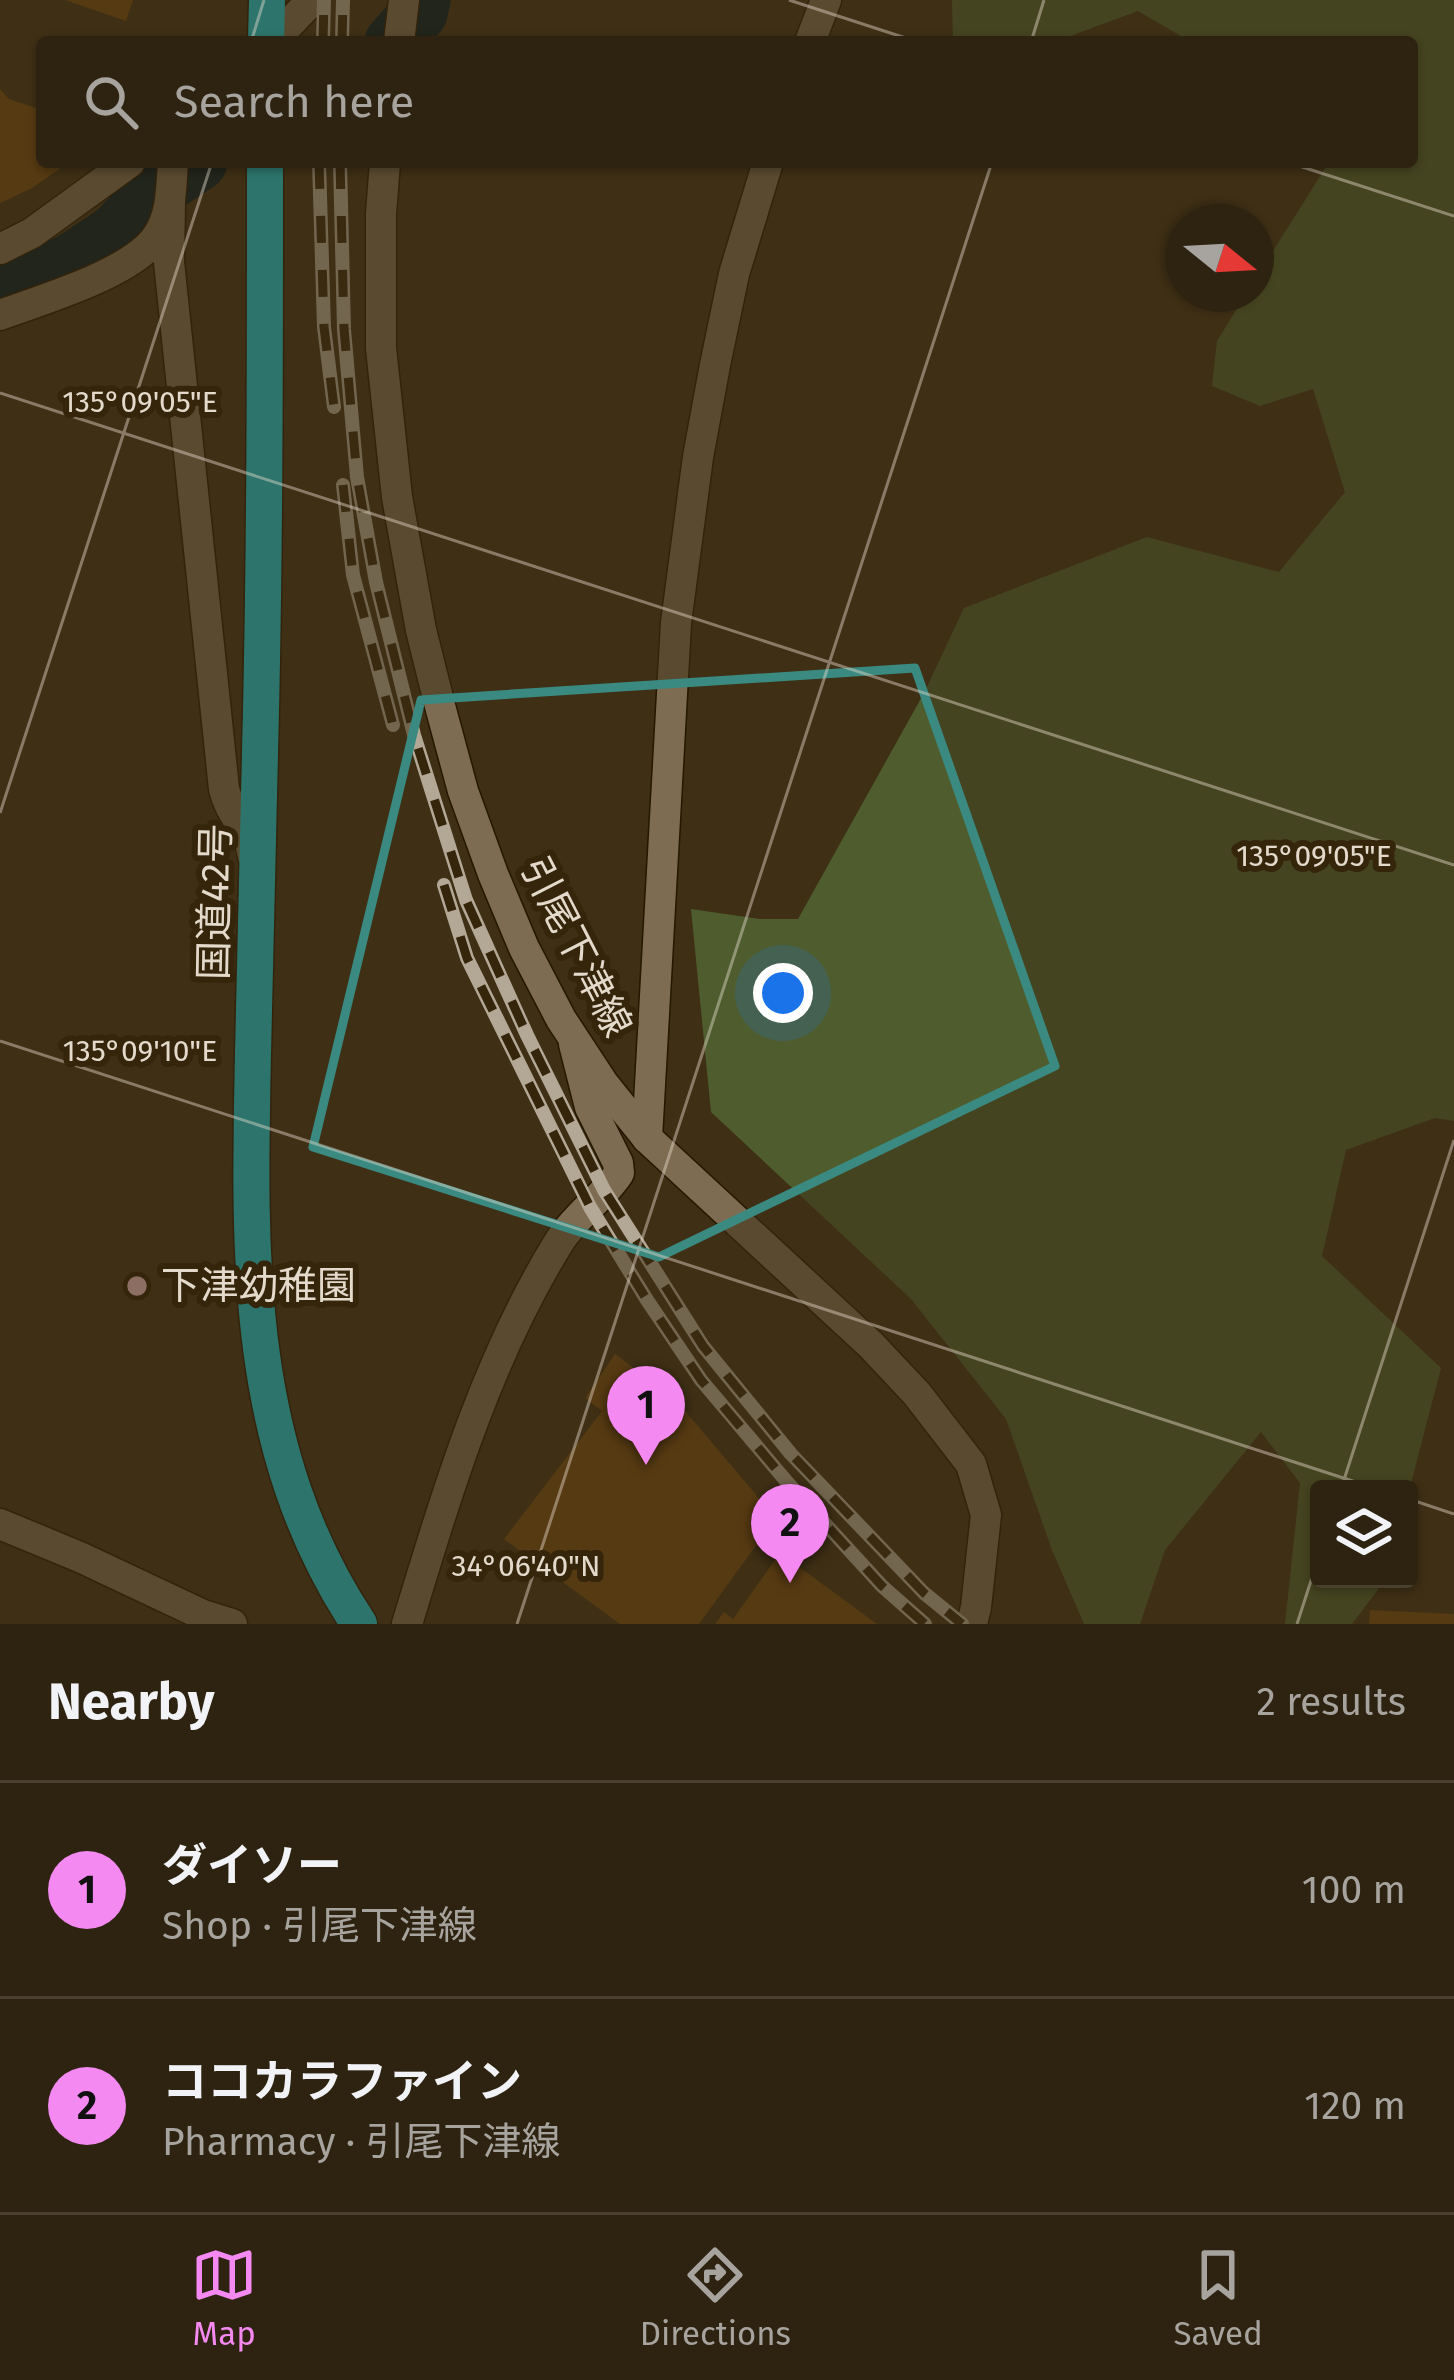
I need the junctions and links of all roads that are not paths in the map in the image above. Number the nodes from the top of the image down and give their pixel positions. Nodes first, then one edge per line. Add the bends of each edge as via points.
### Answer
1 (267, 0) edge
2 (312, 0) edge
3 (404, 0) edge
4 (826, 0) edge
5 (269, 36) edge
6 (275, 36) edge
7 (400, 36) edge
8 (812, 36) edge
9 (122, 168) edge
10 (173, 168) edge
11 (265, 168) edge
12 (385, 168) edge
13 (766, 168) edge
14 (170, 201) junction
15 (0, 249) edge
16 (0, 314) edge
17 (257, 880) junction
18 (571, 1035) junction
19 (646, 1138) junction
20 (0, 1524) edge
21 (974, 1616) edge
22 (232, 1624) edge
23 (359, 1624) edge
24 (407, 1624) edge

1 - 5 highway
2 - 6 street
3 - 7 street
4 - 8 street
9 - 15 street
10 - 14 street
11 - 17 highway, 国道42号
12 - 18 street, 引尾下津線 via 384,399 421,630 493,874
13 - 19 street via 715,365 676,623
14 - 16 street via 144,252
14 - 17 street via 169,262 224,789 250,836
17 - 23 highway, 国道42号 via 250,1222 256,1322 299,1506
18 - 19 street, 引尾下津線
18 - 24 street via 590,1107 620,1173 563,1235 498,1359
19 - 21 street, 引尾下津線 via 871,1345 971,1463 986,1515
20 - 22 street

